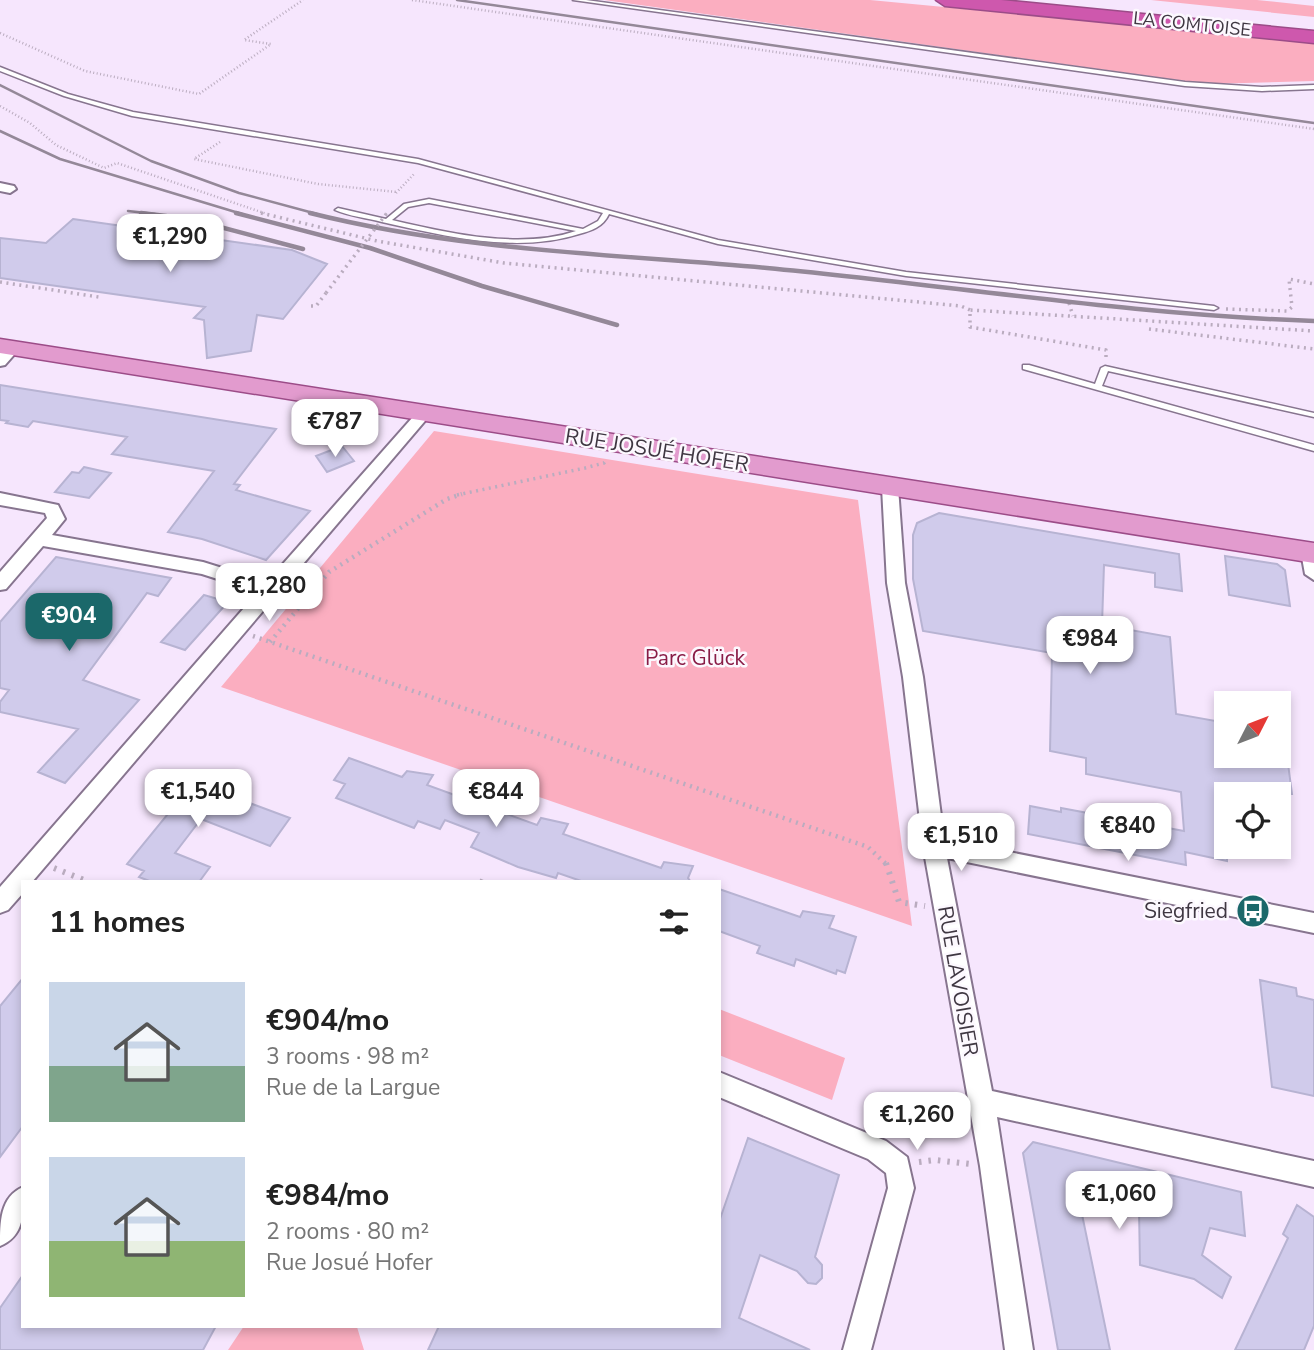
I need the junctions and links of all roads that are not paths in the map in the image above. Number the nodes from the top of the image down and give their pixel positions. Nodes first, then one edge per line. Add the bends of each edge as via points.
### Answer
1 (575, 0) edge
2 (944, 0) edge
3 (1081, 0) edge
4 (1314, 24) edge
5 (1314, 37) edge
6 (0, 69) edge
7 (1314, 87) edge
8 (338, 210) dead end
9 (606, 212) junction
10 (389, 220) junction
11 (585, 231) junction
12 (1214, 308) road end
13 (4, 352) edge
14 (1026, 367) dead end
15 (1098, 387) junction
16 (425, 412) junction
17 (1314, 415) edge
18 (1314, 448) edge
19 (890, 487) junction
20 (0, 499) edge
21 (39, 539) junction
22 (1313, 560) edge
23 (0, 584) edge
24 (271, 590) junction
25 (934, 846) junction
26 (4, 891) edge
27 (1314, 923) edge
28 (721, 1085) edge
29 (980, 1101) junction
30 (1314, 1174) edge
31 (21, 1203) edge
32 (0, 1232) edge
33 (857, 1350) edge
34 (1018, 1350) edge

1 - 7 lane via 1185,84
2 - 5 highway, LA COMTOISE
3 - 4 highway, LA COMTOISE
6 - 9 lane via 115,110 427,163
8 - 10 lane
9 - 11 lane via 600,223
9 - 12 lane via 718,242 856,267
10 - 11 lane via 520,242 558,240
10 - 11 lane via 406,205 429,201
13 - 16 main road, RUE JOSUÉ HOFER
14 - 15 lane
15 - 17 lane via 1105,368
15 - 18 lane
16 - 19 main road, RUE JOSUÉ HOFER
16 - 24 street
19 - 22 main road, RUE JOSUÉ HOFER
19 - 25 street, RUE LAVOISIER via 896,583
20 - 21 street via 52,509 56,519
21 - 23 street
21 - 24 street via 203,568
24 - 26 street via 37,861
25 - 27 street
25 - 29 street, RUE LAVOISIER
28 - 33 street via 877,1150 898,1166 901,1188
29 - 30 street
29 - 34 street, RUE LAVOISIER
31 - 32 street

